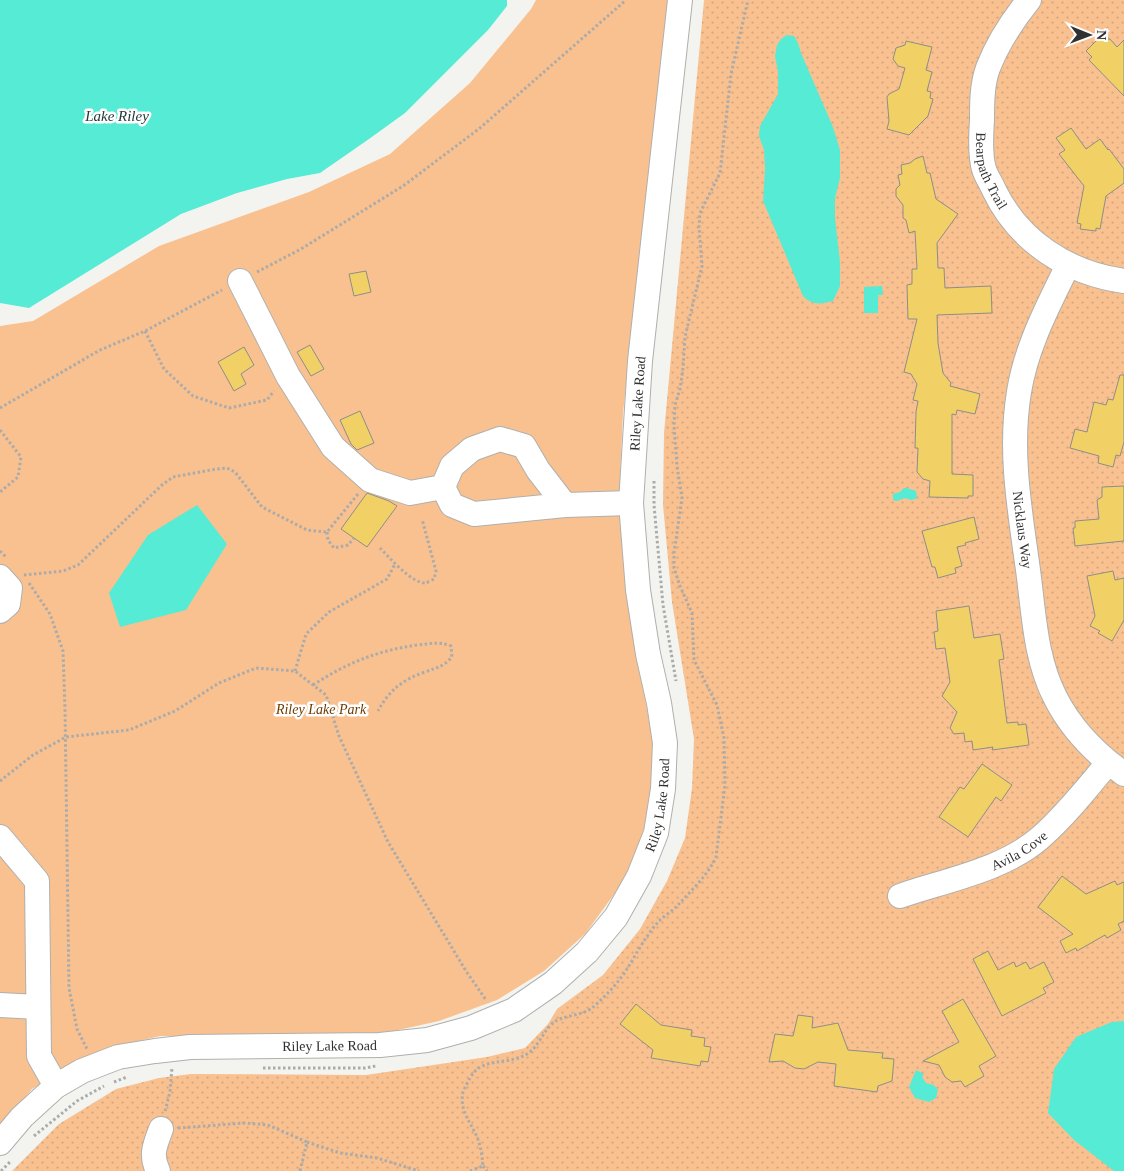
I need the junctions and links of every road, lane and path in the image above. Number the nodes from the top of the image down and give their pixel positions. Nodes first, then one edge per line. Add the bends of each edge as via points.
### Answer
1 (626, 0) edge
2 (680, 0) edge
3 (1029, 0) edge
4 (1068, 265) junction
5 (240, 281) junction
6 (1124, 281) edge
7 (145, 332) junction
8 (288, 376) junction
9 (0, 408) edge
10 (0, 430) edge
11 (654, 478) dead end
12 (370, 480) junction
13 (443, 487) junction
14 (0, 492) edge
15 (632, 503) junction
16 (565, 505) junction
17 (422, 520) dead end
18 (327, 532) junction
19 (354, 538) dead end
20 (380, 548) dead end
21 (0, 551) edge
22 (396, 564) junction
23 (10, 569) edge
24 (24, 575) junction
25 (0, 611) edge
26 (295, 671) junction
27 (313, 685) junction
28 (677, 688) dead end
29 (378, 710) dead end
30 (66, 737) junction
31 (1116, 768) edge
32 (0, 781) edge
33 (0, 837) edge
34 (900, 896) dead end
35 (0, 1005) edge
36 (38, 1007) junction
37 (498, 1017) junction
38 (384, 1065) dead end
39 (172, 1068) junction
40 (181, 1068) dead end
41 (259, 1068) dead end
42 (162, 1070) dead end
43 (134, 1075) dead end
44 (99, 1076) junction
45 (56, 1086) junction
46 (161, 1129) junction
47 (307, 1142) junction
48 (28, 1143) dead end
49 (7, 1150) edge
50 (483, 1166) dead end
51 (1, 1171) edge
52 (158, 1171) edge
53 (300, 1171) edge
54 (419, 1171) edge
55 (487, 1171) edge

1 - 5 path via 480,128 403,186 301,249
2 - 15 street, Riley Lake Road via 640,362
3 - 4 street, Bearpath Trail via 999,41 987,70 981,134 984,169 998,199 1017,226 1042,250
4 - 6 street, Bearpath Trail via 1101,278
4 - 31 street, Nicklaus Way via 1029,352 1019,391 1014,431 1016,473 1035,632 1043,667 1056,698 1075,729
5 - 7 path
5 - 8 street
7 - 8 path via 164,368 193,396 229,408 267,400
7 - 9 path via 100,350
8 - 12 street via 333,447
10 - 14 path via 21,457 18,477
11 - 28 path via 663,605
12 - 13 street via 410,493
12 - 18 path
13 - 16 street via 452,505 474,514
13 - 16 street via 452,466 472,449 500,439 524,446
15 - 16 street
15 - 37 street, Riley Lake Road via 638,590 665,742 663,789 656,833 639,876 616,916 587,952 553,983
17 - 22 path via 436,571 434,579 427,583 417,581
18 - 19 path via 334,548 348,545
18 - 24 path via 307,530 262,507 235,472 227,468 216,469 174,477 162,484 78,565 63,571
20 - 22 path
21 - 23 path
22 - 26 path via 387,579 329,612 306,634
23 - 24 path
23 - 25 street via 8,604
24 - 30 path via 50,614 63,650
26 - 27 path
26 - 30 path via 256,668 219,684 175,711 129,730
27 - 29 path via 336,670 380,652 440,642 451,646 452,657 445,666 400,683 385,697
27 - 37 path via 326,695 339,736 388,842 466,971
30 - 32 path via 33,755
30 - 44 path via 69,988 77,1029
31 - 34 street, Avila Cove via 1040,838 1008,859
33 - 36 street via 37,881
35 - 36 street
36 - 45 street via 38,1056
37 - 44 street, Riley Lake Road via 427,1040 380,1045 155,1051 118,1057
38 - 41 path via 365,1068
39 - 40 path
39 - 42 path
39 - 46 path
43 - 44 path
44 - 45 street, Riley Lake Road via 82,1071
44 - 48 path via 77,1101
45 - 49 street, Riley Lake Road via 22,1117
46 - 47 path via 268,1125
46 - 52 street via 153,1161
47 - 53 path
47 - 54 path via 340,1154 377,1158
49 - 51 path
50 - 55 path

